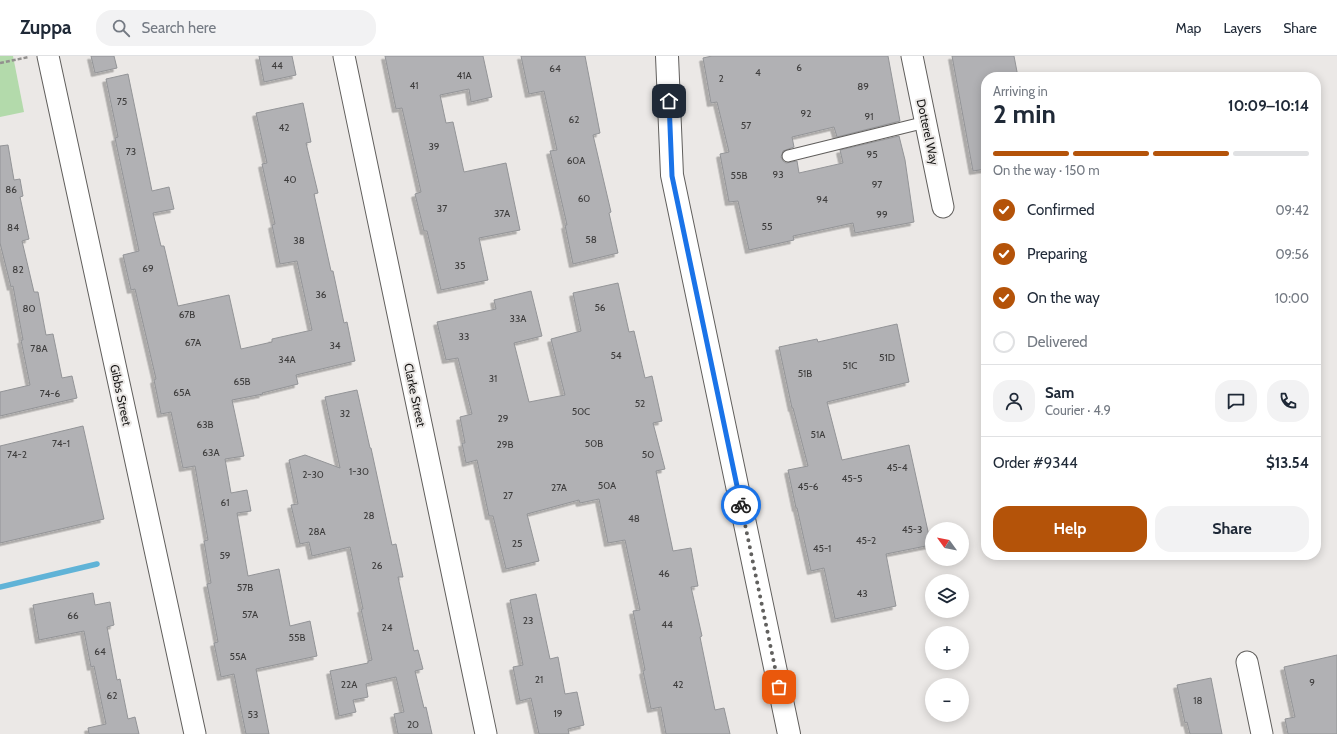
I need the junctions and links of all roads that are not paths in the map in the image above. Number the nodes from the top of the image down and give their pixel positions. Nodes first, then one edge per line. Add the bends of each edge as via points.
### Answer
1 (48, 56) edge
2 (344, 56) edge
3 (667, 56) edge
4 (912, 56) edge
5 (926, 122) junction
6 (788, 156) dead end
7 (943, 207) dead end
8 (1247, 662) dead end
9 (195, 734) edge
10 (486, 734) edge
11 (789, 734) edge
12 (1262, 734) edge

1 - 9 street, Gibbs Street
2 - 10 street, Clarke Street
3 - 11 street via 672,176
4 - 5 street, Dotterel Way
5 - 6 lane
5 - 7 street, Dotterel Way
8 - 12 street

